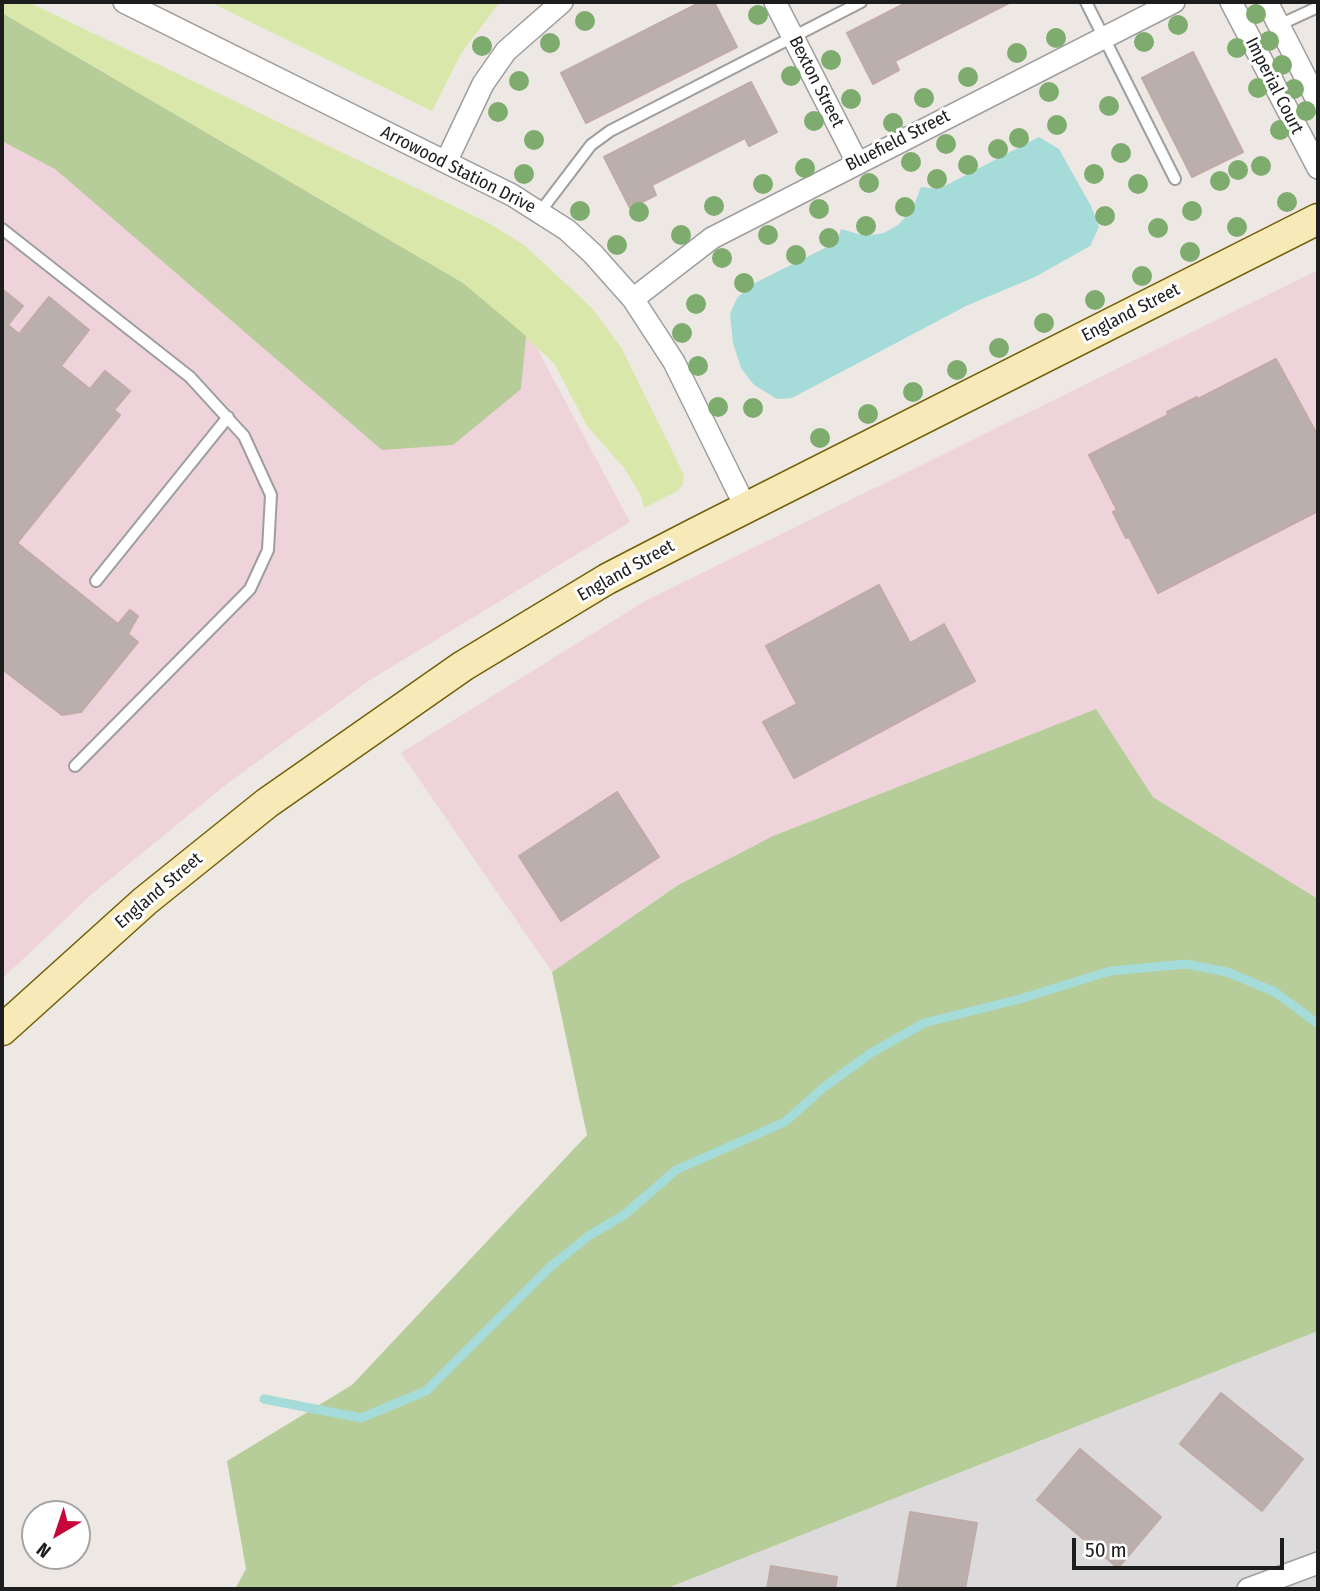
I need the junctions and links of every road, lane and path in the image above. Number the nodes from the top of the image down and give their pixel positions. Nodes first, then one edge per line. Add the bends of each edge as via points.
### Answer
1 (124, 2) edge
2 (562, 2) edge
3 (775, 2) edge
4 (861, 2) edge
5 (1086, 2) edge
6 (1174, 2) edge
7 (1231, 2) edge
8 (1267, 2) edge
9 (1318, 7) edge
10 (154, 8) edge
11 (1279, 25) junction
12 (792, 37) junction
13 (1104, 37) junction
14 (1318, 102) edge
15 (446, 162) junction
16 (857, 162) junction
17 (1318, 168) edge
18 (1175, 178) dead end
19 (540, 212) junction
20 (1318, 219) edge
21 (2, 229) edge
22 (633, 299) junction
23 (228, 417) junction
24 (746, 508) junction
25 (96, 581) dead end
26 (75, 766) dead end
27 (2, 1030) edge
28 (1318, 1563) edge
29 (1248, 1589) edge

1 - 10 street, Arrowood Station Drive
2 - 15 street via 506,51 483,84
3 - 12 street, Bexton Street
4 - 12 lane
5 - 13 lane
6 - 13 street, Bluefield Street
7 - 17 street, Imperial Court
8 - 11 street, Imperial Court
9 - 11 lane
10 - 15 street, Arrowood Station Drive
11 - 14 street, Imperial Court
12 - 16 street, Bexton Street
12 - 19 lane via 610,131 591,145
13 - 16 street, Bluefield Street
13 - 18 lane
15 - 19 street, Arrowood Station Drive
16 - 22 street, Bluefield Street via 712,238
19 - 22 street, Arrowood Station Drive via 593,254
20 - 24 street, England Street
21 - 23 lane via 190,377
22 - 24 street, Arrowood Station Drive via 674,362
23 - 25 lane
23 - 26 lane via 244,436 271,495 268,550 250,589
24 - 27 street, England Street via 607,579 380,721 267,803 145,901
28 - 29 street

